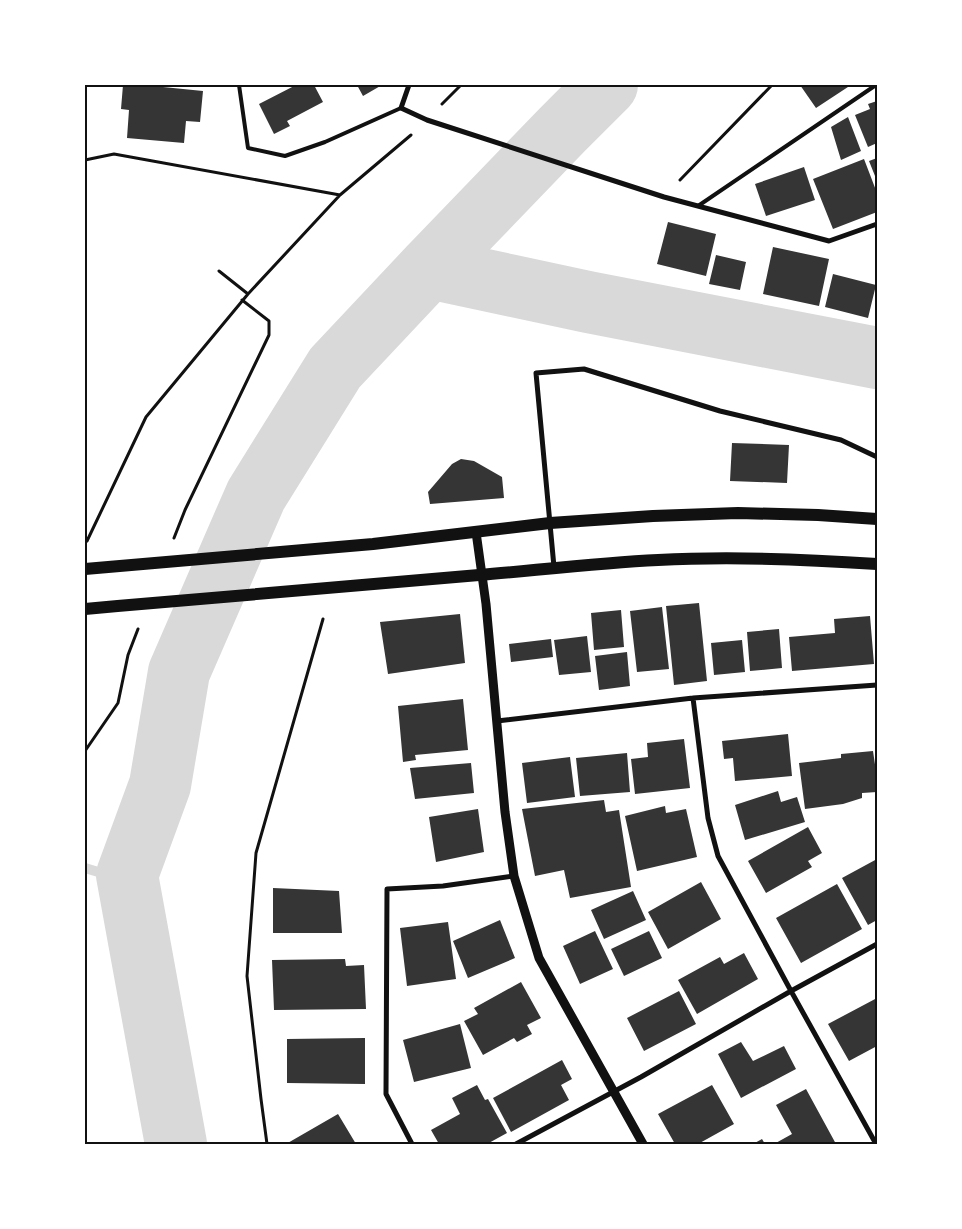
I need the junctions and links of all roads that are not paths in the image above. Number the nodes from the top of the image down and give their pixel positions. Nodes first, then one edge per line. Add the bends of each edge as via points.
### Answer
1 (239, 85) edge
2 (408, 85) edge
3 (876, 85) edge
4 (401, 108) junction
5 (698, 206) junction
6 (877, 224) edge
7 (877, 457) edge
8 (877, 519) edge
9 (550, 524) junction
10 (476, 532) junction
11 (877, 564) edge
12 (554, 567) junction
13 (89, 568) edge
14 (482, 575) junction
15 (85, 609) edge
16 (877, 685) edge
17 (693, 698) junction
18 (497, 721) junction
19 (514, 876) junction
20 (877, 944) edge
21 (791, 991) junction
22 (614, 1091) junction
23 (412, 1144) edge
24 (516, 1144) edge
25 (643, 1144) edge
26 (876, 1144) edge

1 - 4 lane via 248,148 285,156 326,142
2 - 4 street
3 - 5 lane
4 - 5 street via 435,123
5 - 6 street via 829,241
7 - 9 street via 841,440 720,411 584,369 536,373
8 - 9 main road via 738,513
9 - 10 main road
9 - 12 street
10 - 13 main road
10 - 14 street
11 - 12 main road via 735,559
12 - 14 main road
14 - 15 main road
14 - 18 street
16 - 17 street
17 - 18 street
17 - 21 street via 708,818 718,856
18 - 19 street
19 - 22 street via 539,958
19 - 23 street via 443,886 387,889 386,1094
20 - 21 street
21 - 22 street
21 - 26 street
22 - 24 street
22 - 25 street

